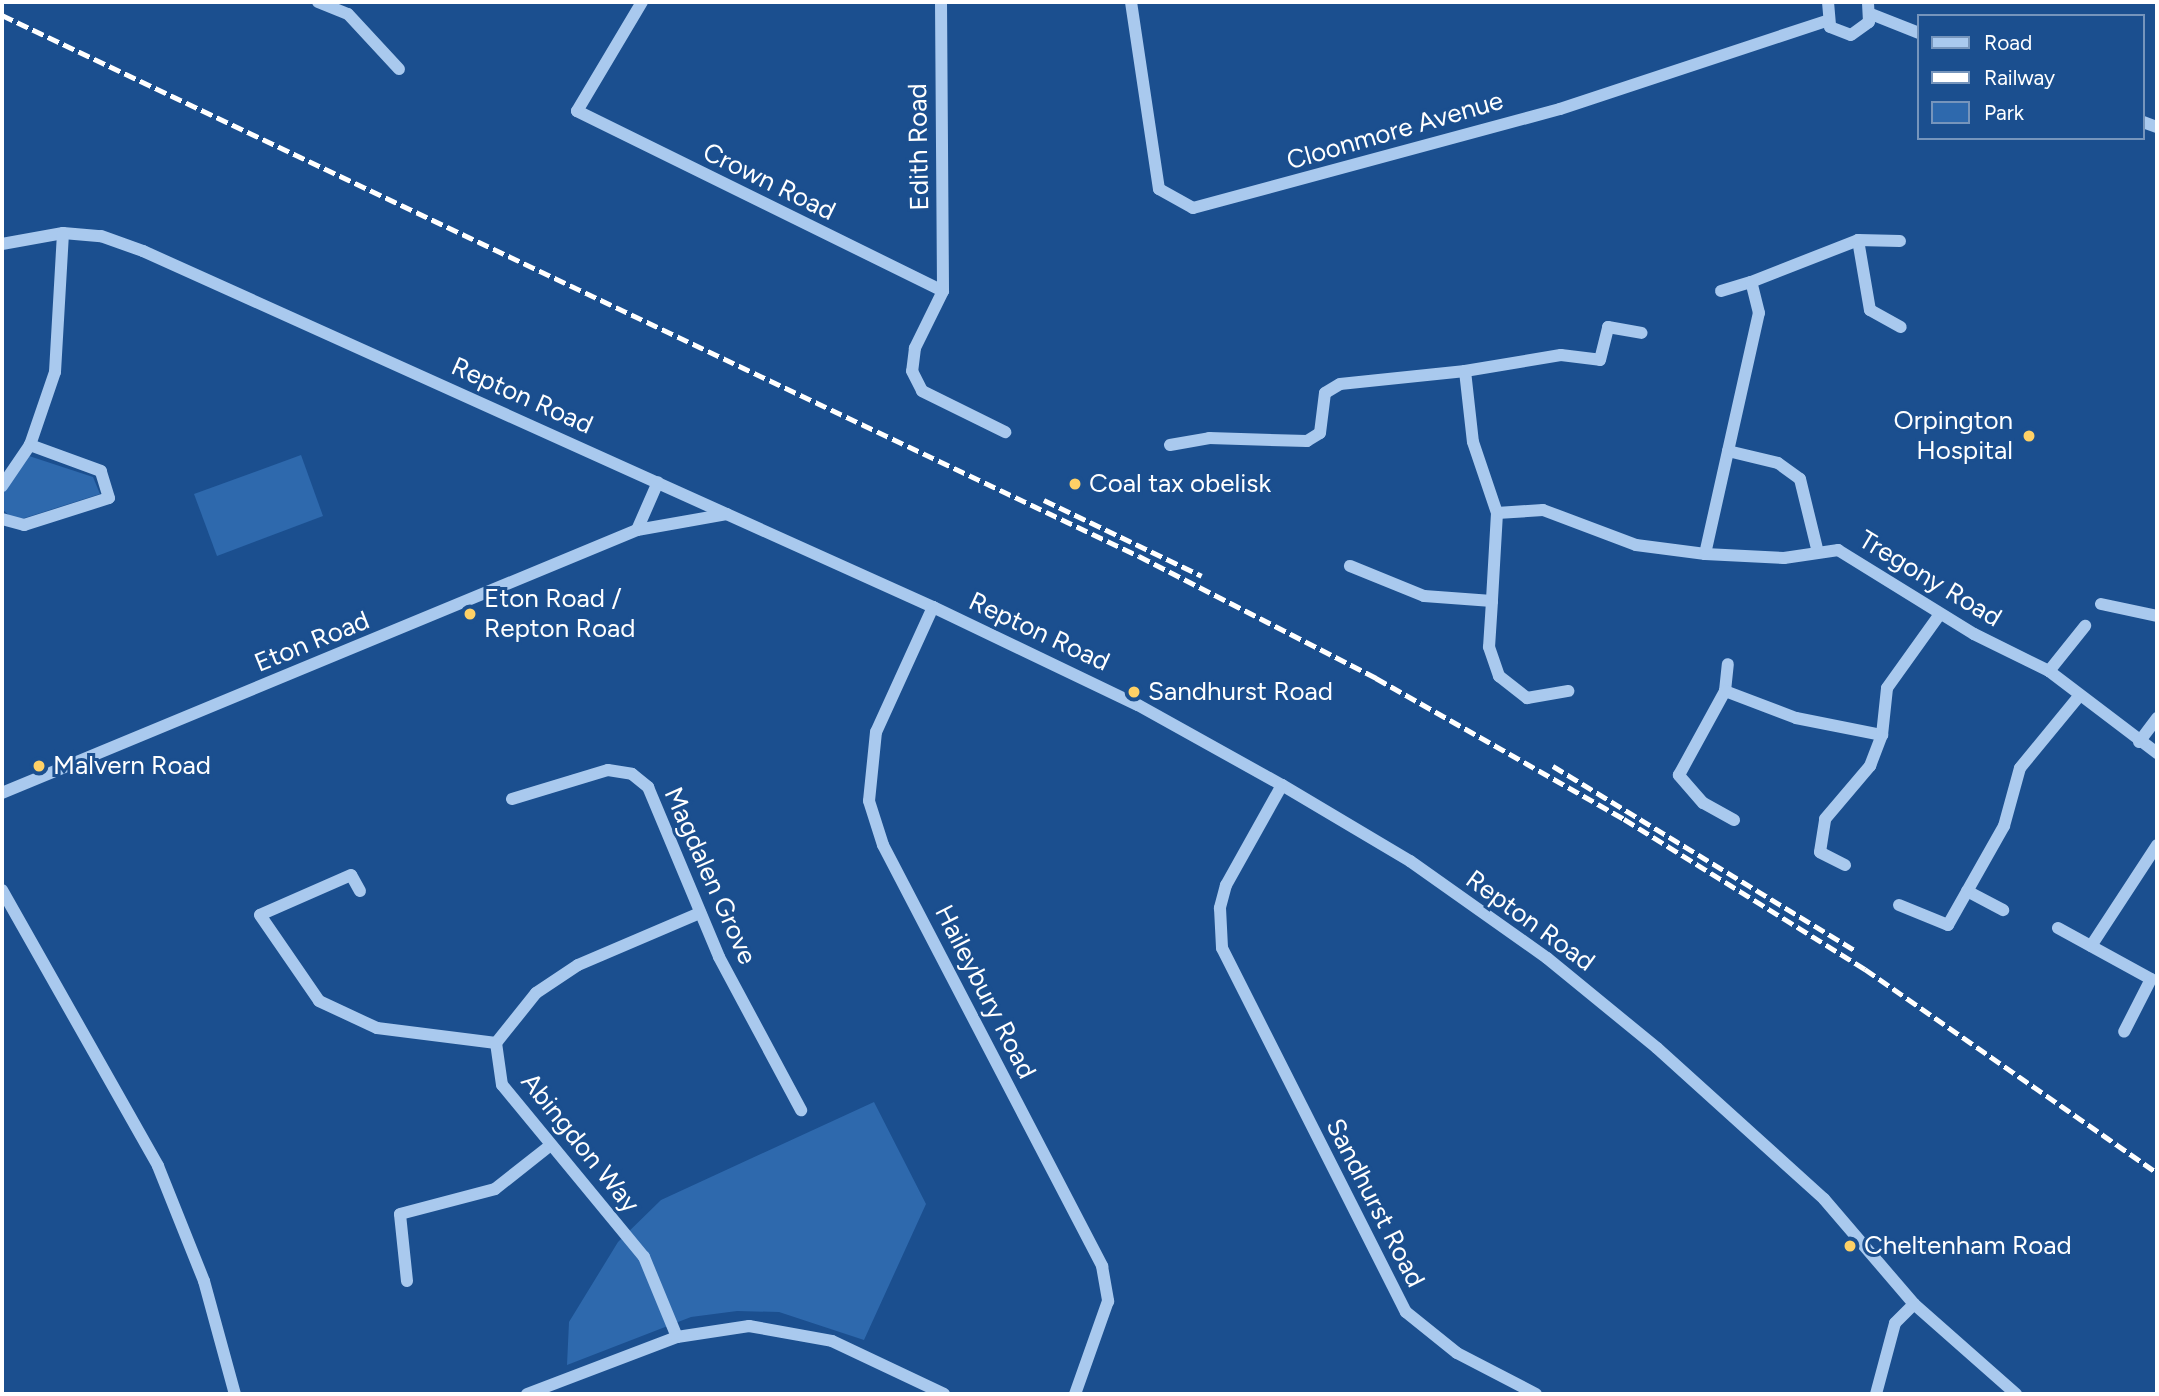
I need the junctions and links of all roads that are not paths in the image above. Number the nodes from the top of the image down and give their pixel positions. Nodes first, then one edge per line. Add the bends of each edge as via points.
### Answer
1 (318, 2) edge
2 (642, 2) edge
3 (941, 2) edge
4 (1131, 2) edge
5 (1828, 2) edge
6 (1869, 8) edge
7 (1826, 21) junction
8 (1918, 32) edge
9 (399, 69) dead end
10 (63, 233) junction
11 (1858, 240) junction
12 (1900, 241) dead end
13 (2, 244) edge
14 (1751, 282) junction
15 (943, 291) junction
16 (1721, 291) dead end
17 (1901, 327) dead end
18 (1641, 333) dead end
19 (1465, 371) junction
20 (1005, 432) dead end
21 (30, 445) junction
22 (1170, 445) dead end
23 (1728, 451) junction
24 (658, 482) junction
25 (2, 486) edge
26 (1497, 513) junction
27 (728, 514) junction
28 (2, 519) edge
29 (637, 530) junction
30 (1817, 549) junction
31 (1705, 555) junction
32 (1350, 566) dead end
33 (1492, 601) junction
34 (2101, 604) dead end
35 (933, 607) junction
36 (1940, 614) junction
37 (2157, 616) edge
38 (2085, 626) dead end
39 (1728, 664) dead end
40 (2049, 671) junction
41 (1568, 691) dead end
42 (1724, 691) junction
43 (2080, 695) junction
44 (2157, 718) edge
45 (1882, 735) junction
46 (2139, 742) junction
47 (2157, 753) edge
48 (1282, 785) junction
49 (2, 793) edge
50 (512, 799) dead end
51 (1734, 820) dead end
52 (2157, 845) edge
53 (1845, 866) dead end
54 (2, 890) edge
55 (360, 891) dead end
56 (1967, 891) junction
57 (1899, 905) dead end
58 (2003, 910) dead end
59 (700, 913) junction
60 (2058, 928) dead end
61 (2091, 946) junction
62 (2124, 1032) dead end
63 (496, 1044) junction
64 (801, 1110) dead end
65 (547, 1147) junction
66 (407, 1281) dead end
67 (1914, 1304) junction
68 (677, 1337) junction
69 (234, 1394) edge
70 (527, 1394) edge
71 (944, 1394) edge
72 (1075, 1394) edge
73 (1536, 1394) edge
74 (1876, 1394) edge
75 (2016, 1394) edge

1 - 9 street via 348,14
2 - 15 street, Crown Road via 577,111
3 - 15 street, Edith Road
4 - 7 street, Cloonmore Avenue via 1159,189 1193,208 1560,109
5 - 7 street
6 - 7 street via 1865,28 1851,35 1836,32
6 - 8 street
10 - 13 street, Repton Road
10 - 21 street via 55,372
10 - 24 street, Repton Road via 101,236 144,251
11 - 12 street
11 - 14 street
11 - 17 street via 1870,310
14 - 16 street
14 - 23 street via 1759,313
15 - 20 street via 915,348 912,371 922,391
18 - 19 street via 1608,327 1600,360 1561,355
19 - 22 street via 1340,384 1325,393 1320,433 1307,441 1209,438
19 - 26 street via 1473,442
21 - 25 street
21 - 28 street via 101,471 109,498 24,525
23 - 30 street via 1778,463 1800,480
23 - 31 street
24 - 27 street, Repton Road
24 - 29 street
26 - 31 street, Tregony Road via 1543,510 1636,545
26 - 33 street
27 - 29 street, Eton Road
27 - 35 street, Repton Road
29 - 49 street, Eton Road
30 - 31 street, Tregony Road via 1783,558
30 - 36 street, Tregony Road via 1838,550 1872,566
32 - 33 street via 1424,596
33 - 41 street via 1489,647 1499,676 1527,698
34 - 37 street
35 - 48 street, Repton Road via 1138,705
35 - 72 street, Haileybury Road via 876,732 869,801 883,845 1102,1266 1108,1301
36 - 40 street, Tregony Road
36 - 45 street via 1887,688
38 - 40 street
39 - 42 street
40 - 43 street, Tregony Road
42 - 45 street via 1796,718
42 - 51 street via 1679,775 1703,803
43 - 46 street, Tregony Road
43 - 56 street via 2020,768 2004,825
44 - 46 street
45 - 53 street via 1870,766 1825,819 1821,852
46 - 47 street, Tregony Road
48 - 67 street, Repton Road via 1410,861 1637,1031 1824,1199
48 - 73 street, Sandhurst Road via 1226,885 1220,908 1222,948 1406,1312 1457,1353
50 - 59 street, Magdalen Grove via 582,775 632,774 658,804
52 - 61 street
54 - 69 street via 158,1166 204,1281
55 - 63 street via 351,875 260,915 312,993 344,1017 377,1028
56 - 57 street via 1948,925
56 - 58 street
59 - 63 street via 578,965 536,993
59 - 64 street, Magdalen Grove
60 - 61 street
61 - 62 street via 2151,979
63 - 65 street, Abingdon Way via 502,1085
65 - 66 street via 495,1189 400,1214
65 - 68 street, Abingdon Way via 645,1257
67 - 74 street via 1895,1323
67 - 75 street, Repton Road
68 - 70 street
68 - 71 street via 749,1326 788,1329 832,1341

